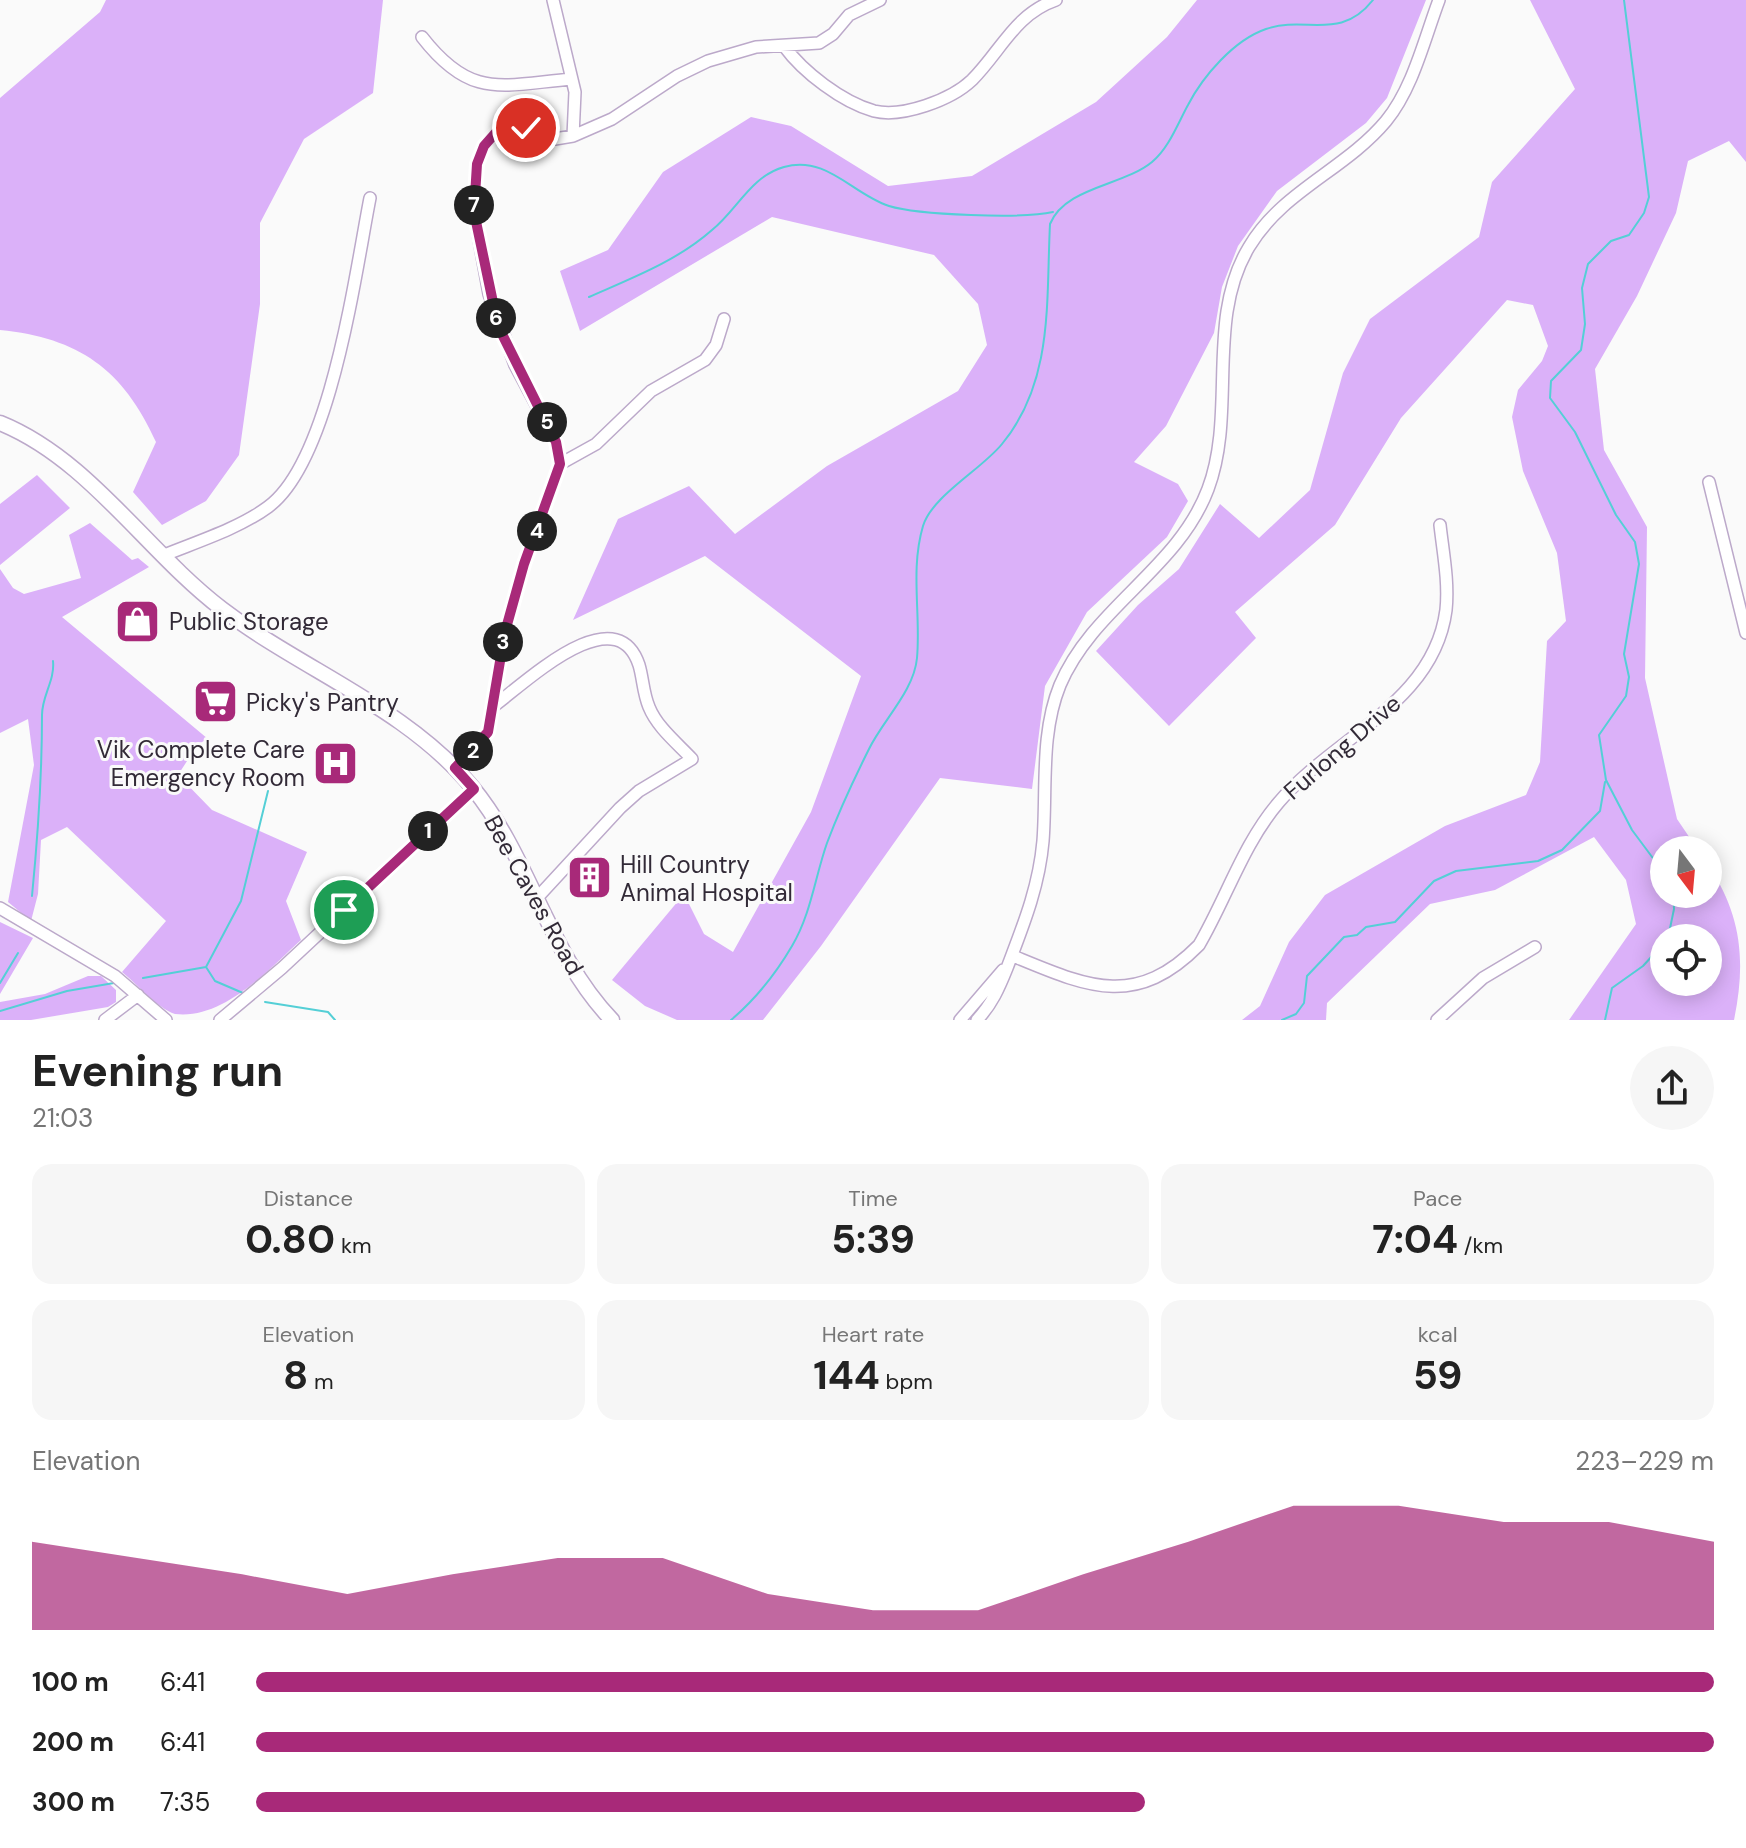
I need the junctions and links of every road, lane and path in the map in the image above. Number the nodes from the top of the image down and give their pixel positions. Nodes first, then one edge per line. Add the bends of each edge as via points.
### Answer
1 (553, 0) edge
2 (857, 0) edge
3 (880, 0) edge
4 (1056, 0) edge
5 (1439, 0) edge
6 (849, 15) junction
7 (422, 37) dead end
8 (784, 46) junction
9 (572, 79) junction
10 (573, 136) junction
11 (370, 198) dead end
12 (724, 319) dead end
13 (0, 423) edge
14 (560, 464) junction
15 (1709, 482) dead end
16 (1440, 525) dead end
17 (162, 556) junction
18 (1746, 633) edge
19 (495, 705) junction
20 (455, 768) junction
21 (474, 789) junction
22 (536, 899) junction
23 (0, 908) edge
24 (1535, 947) dead end
25 (1010, 962) junction
26 (138, 995) junction
27 (606, 1018) edge
28 (105, 1020) edge
29 (166, 1020) edge
30 (220, 1020) edge
31 (960, 1020) edge
32 (977, 1020) edge
33 (1437, 1020) edge

1 - 9 street
2 - 6 street
3 - 6 street
4 - 8 street via 1014,26 972,80 954,93 898,111 877,112 858,105 806,70
5 - 25 street via 1393,112 1358,147 1270,216 1241,260 1227,314 1220,442 1212,478 1183,536 1093,629 1060,687 1047,743 1038,875
6 - 8 street via 819,43
7 - 9 street via 444,64 487,87
8 - 10 street via 756,47 708,61 612,119
9 - 10 street via 577,104
10 - 14 street via 555,139 512,125 499,129 484,146 474,212 498,326 556,442
11 - 17 street via 322,421 285,489 259,513
12 - 14 street via 705,360 651,391 596,444
13 - 17 main road, Bee Caves Road via 56,455
14 - 19 street via 505,632
15 - 18 street
16 - 25 street, Furlong Drive via 1446,607 1425,669 1392,705 1318,763 1278,803 1249,843 1199,945 1188,957 1160,977 1110,988
17 - 20 main road, Bee Caves Road via 231,616 416,733
19 - 20 street via 488,732
19 - 22 street via 571,650 602,637 617,637 635,657 658,723 692,759 629,800
20 - 21 main road, Bee Caves Road
21 - 22 main road, Bee Caves Road
21 - 30 street
22 - 27 main road, Bee Caves Road via 568,962
23 - 26 street
24 - 33 street via 1483,978
25 - 31 street
25 - 32 street via 1001,986
26 - 28 street
26 - 29 street

